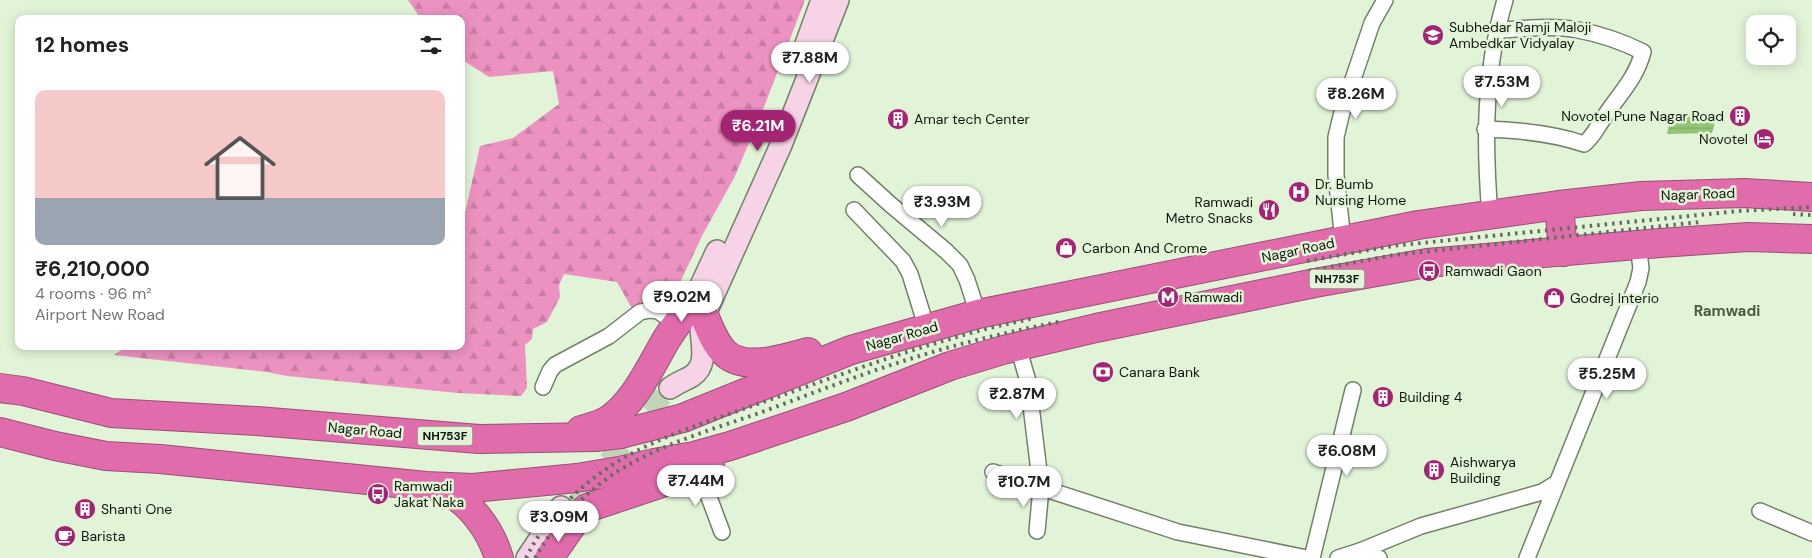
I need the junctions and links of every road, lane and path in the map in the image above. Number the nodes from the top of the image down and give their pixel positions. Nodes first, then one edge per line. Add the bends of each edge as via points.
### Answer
1 (822, 0) edge
2 (838, 0) edge
3 (1385, 0) edge
4 (1505, 0) edge
5 (1497, 30) junction
6 (1485, 130) junction
7 (858, 175) dead end
8 (1812, 197) edge
9 (1559, 205) junction
10 (854, 210) dead end
11 (1490, 215) junction
12 (1812, 239) edge
13 (1343, 241) junction
14 (1638, 245) junction
15 (1563, 252) junction
16 (700, 306) junction
17 (978, 314) junction
18 (677, 324) junction
19 (927, 328) junction
20 (864, 347) junction
21 (1018, 347) junction
22 (543, 387) dead end
23 (0, 388) edge
24 (1352, 390) dead end
25 (0, 432) edge
26 (548, 438) junction
27 (696, 464) junction
28 (993, 472) dead end
29 (1557, 483) junction
30 (437, 486) junction
31 (1041, 488) junction
32 (1760, 511) dead end
33 (1037, 531) dead end
34 (722, 532) dead end
35 (1812, 533) edge
36 (1360, 551) junction
37 (499, 558) edge
38 (527, 558) edge
39 (539, 558) edge
40 (549, 558) edge
41 (1307, 558) edge
42 (1312, 558) edge
43 (1338, 558) edge
44 (1378, 558) edge
45 (1527, 558) edge

1 - 16 main road
2 - 16 main road via 781,144
3 - 13 street via 1372,23 1336,137 1336,175
4 - 5 street
5 - 6 street via 1490,63
5 - 6 street via 1577,30 1643,52 1624,92 1593,137 1584,144 1525,130
6 - 11 street
7 - 17 street via 960,265
8 - 9 highway, Nagar Road / NH753F via 1744,193 1640,196
9 - 11 highway, Nagar Road / NH753F
9 - 15 highway
10 - 19 street via 902,261 910,274
11 - 13 highway, Nagar Road / NH753F
12 - 14 highway, NH753F via 1748,238
13 - 17 highway, Nagar Road / NH753F
14 - 15 highway, NH753F
14 - 29 street via 1641,268 1638,282
15 - 21 highway, NH753F via 1427,262 1106,326
16 - 16 main road via 692,316 662,388 692,376 702,363
16 - 18 highway
16 - 20 highway via 724,353 733,358 766,363 831,346
17 - 19 highway, Nagar Road / NH753F
18 - 22 street via 658,311 640,312 609,336 555,366
18 - 26 highway via 638,388 616,414 599,425
19 - 20 highway, Nagar Road / NH753F
20 - 26 highway, Nagar Road / NH753F via 683,418 621,434
21 - 27 highway, NH753F via 950,366 846,407 834,427 814,436
21 - 31 street via 1028,381
23 - 26 highway, Nagar Road / NH753F via 111,413 479,439
24 - 42 street
25 - 30 highway via 106,456
27 - 30 highway via 654,463 578,478 473,488
27 - 34 street
27 - 40 highway via 587,508
28 - 31 street
29 - 36 street via 1542,492 1421,526
29 - 45 street
30 - 37 highway via 467,504
31 - 33 street
31 - 41 street via 1178,532
32 - 35 street
36 - 43 street
36 - 44 street
38 - 39 main road via 566,510

